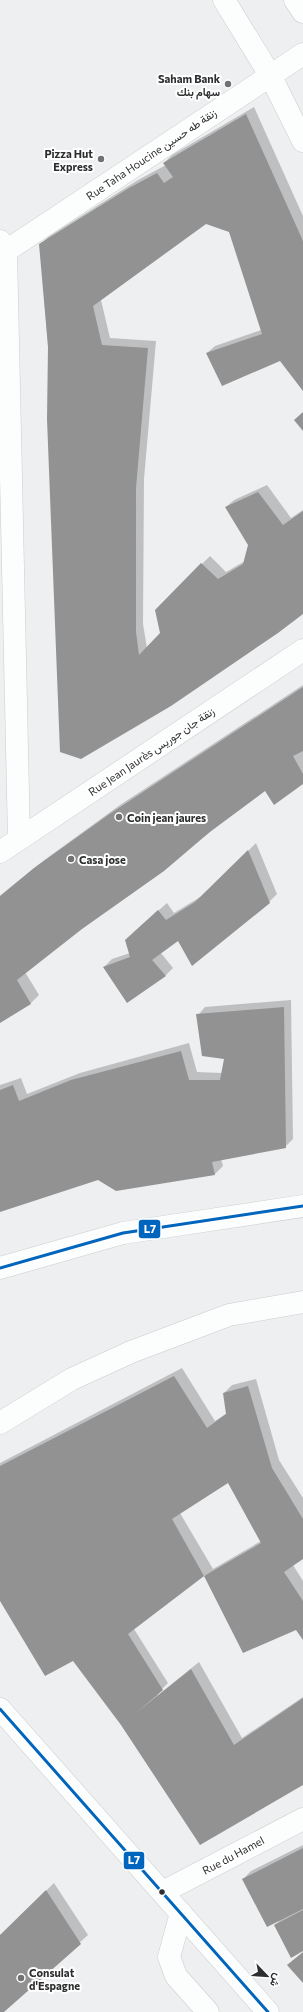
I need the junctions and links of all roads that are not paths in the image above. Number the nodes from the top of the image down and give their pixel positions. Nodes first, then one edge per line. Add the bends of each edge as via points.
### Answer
1 (224, 0) edge
2 (295, 0) edge
3 (303, 12) edge
4 (303, 54) edge
5 (270, 75) junction
6 (303, 141) edge
7 (2, 249) edge
8 (303, 650) edge
9 (19, 839) junction
10 (0, 852) edge
11 (303, 1206) edge
12 (0, 1268) edge
13 (303, 1302) edge
14 (0, 1423) edge
15 (0, 1709) edge
16 (303, 1819) edge
17 (163, 1892) junction
18 (181, 1914) junction
19 (208, 2012) edge
20 (268, 2012) edge

1 - 5 street
2 - 3 street
4 - 5 street, Rue Taha Houcine زنقة طه حسين
5 - 6 street
5 - 7 street, Rue Taha Houcine زنقة طه حسين
7 - 9 street
8 - 9 street, Rue Jean Jaurès زنقة جان جوريس
9 - 10 street, Rue Jean Jaurès زنقة جان جوريس
11 - 12 street via 123,1233
13 - 14 street via 229,1315 131,1352 72,1380
15 - 17 street
16 - 17 street, Rue du Hamel
17 - 18 street
18 - 19 street via 169,1957 176,1976
18 - 20 street

